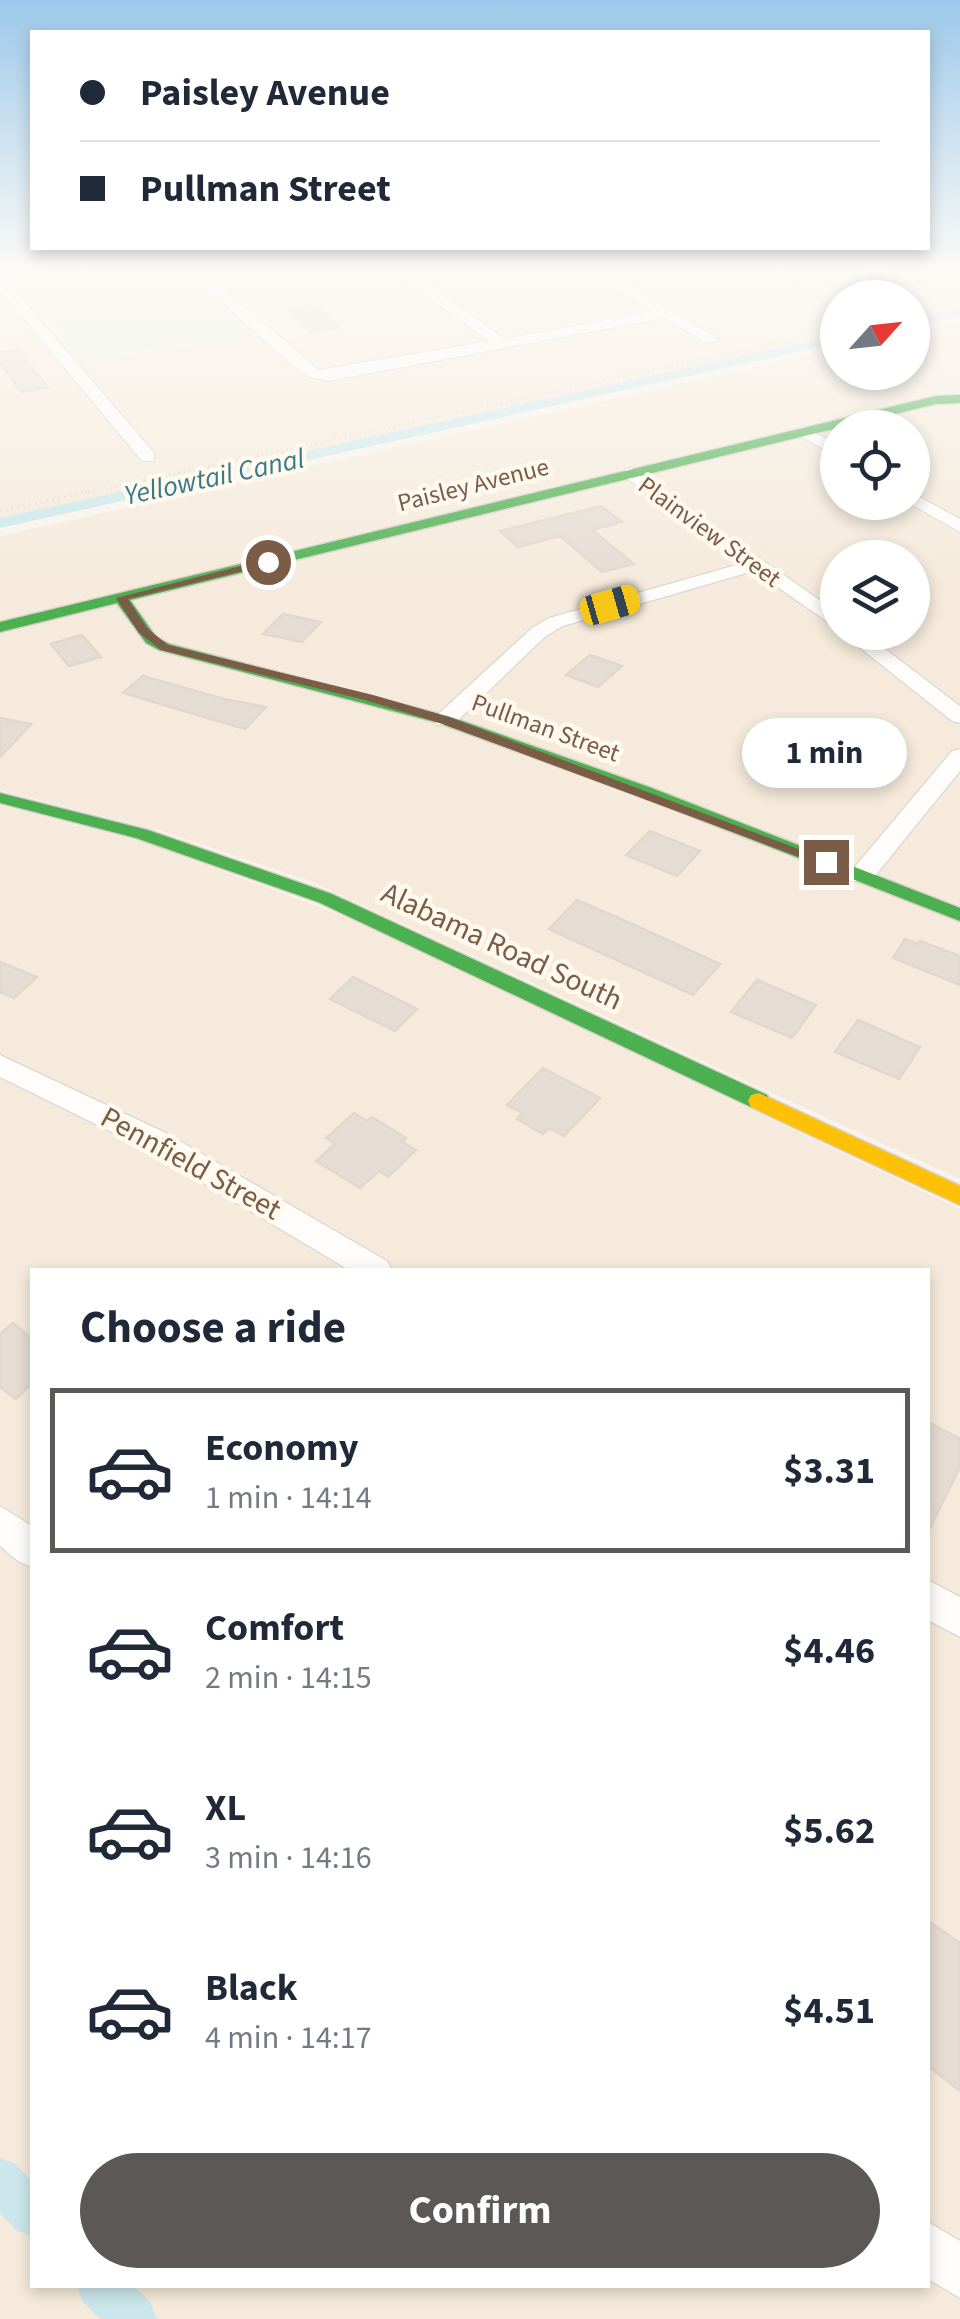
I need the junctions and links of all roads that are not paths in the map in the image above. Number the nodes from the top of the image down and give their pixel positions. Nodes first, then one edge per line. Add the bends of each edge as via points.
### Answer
1 (75, 377) edge
2 (960, 399) edge
3 (804, 432) junction
4 (820, 441) edge
5 (148, 457) dead end
6 (631, 473) junction
7 (930, 509) edge
8 (960, 527) edge
9 (756, 564) junction
10 (122, 598) junction
11 (820, 610) edge
12 (0, 627) edge
13 (874, 650) edge
14 (960, 716) edge
15 (444, 720) junction
16 (960, 756) edge
17 (0, 798) edge
18 (862, 875) junction
19 (960, 915) edge
20 (0, 1066) edge
21 (960, 1196) edge
22 (373, 1268) edge
23 (0, 1523) edge
24 (30, 1547) edge
25 (930, 1600) edge
26 (960, 1618) edge
27 (930, 2249) edge
28 (960, 2273) edge

1 - 5 street
2 - 3 street, Paisley Avenue
3 - 4 street
3 - 6 street, Paisley Avenue
6 - 9 street, Plainview Street
6 - 10 street, Paisley Avenue
7 - 8 street
9 - 11 street, Plainview Street
9 - 15 street via 556,622
10 - 12 street, Paisley Avenue
10 - 15 street, Pullman Street via 164,648
13 - 14 street
15 - 18 street, Pullman Street
16 - 18 street
17 - 21 street, Alabama Road South via 158,838 370,916
18 - 19 street, Pullman Street
20 - 22 street, Pennfield Street via 156,1141
23 - 24 street
25 - 26 street
27 - 28 street

